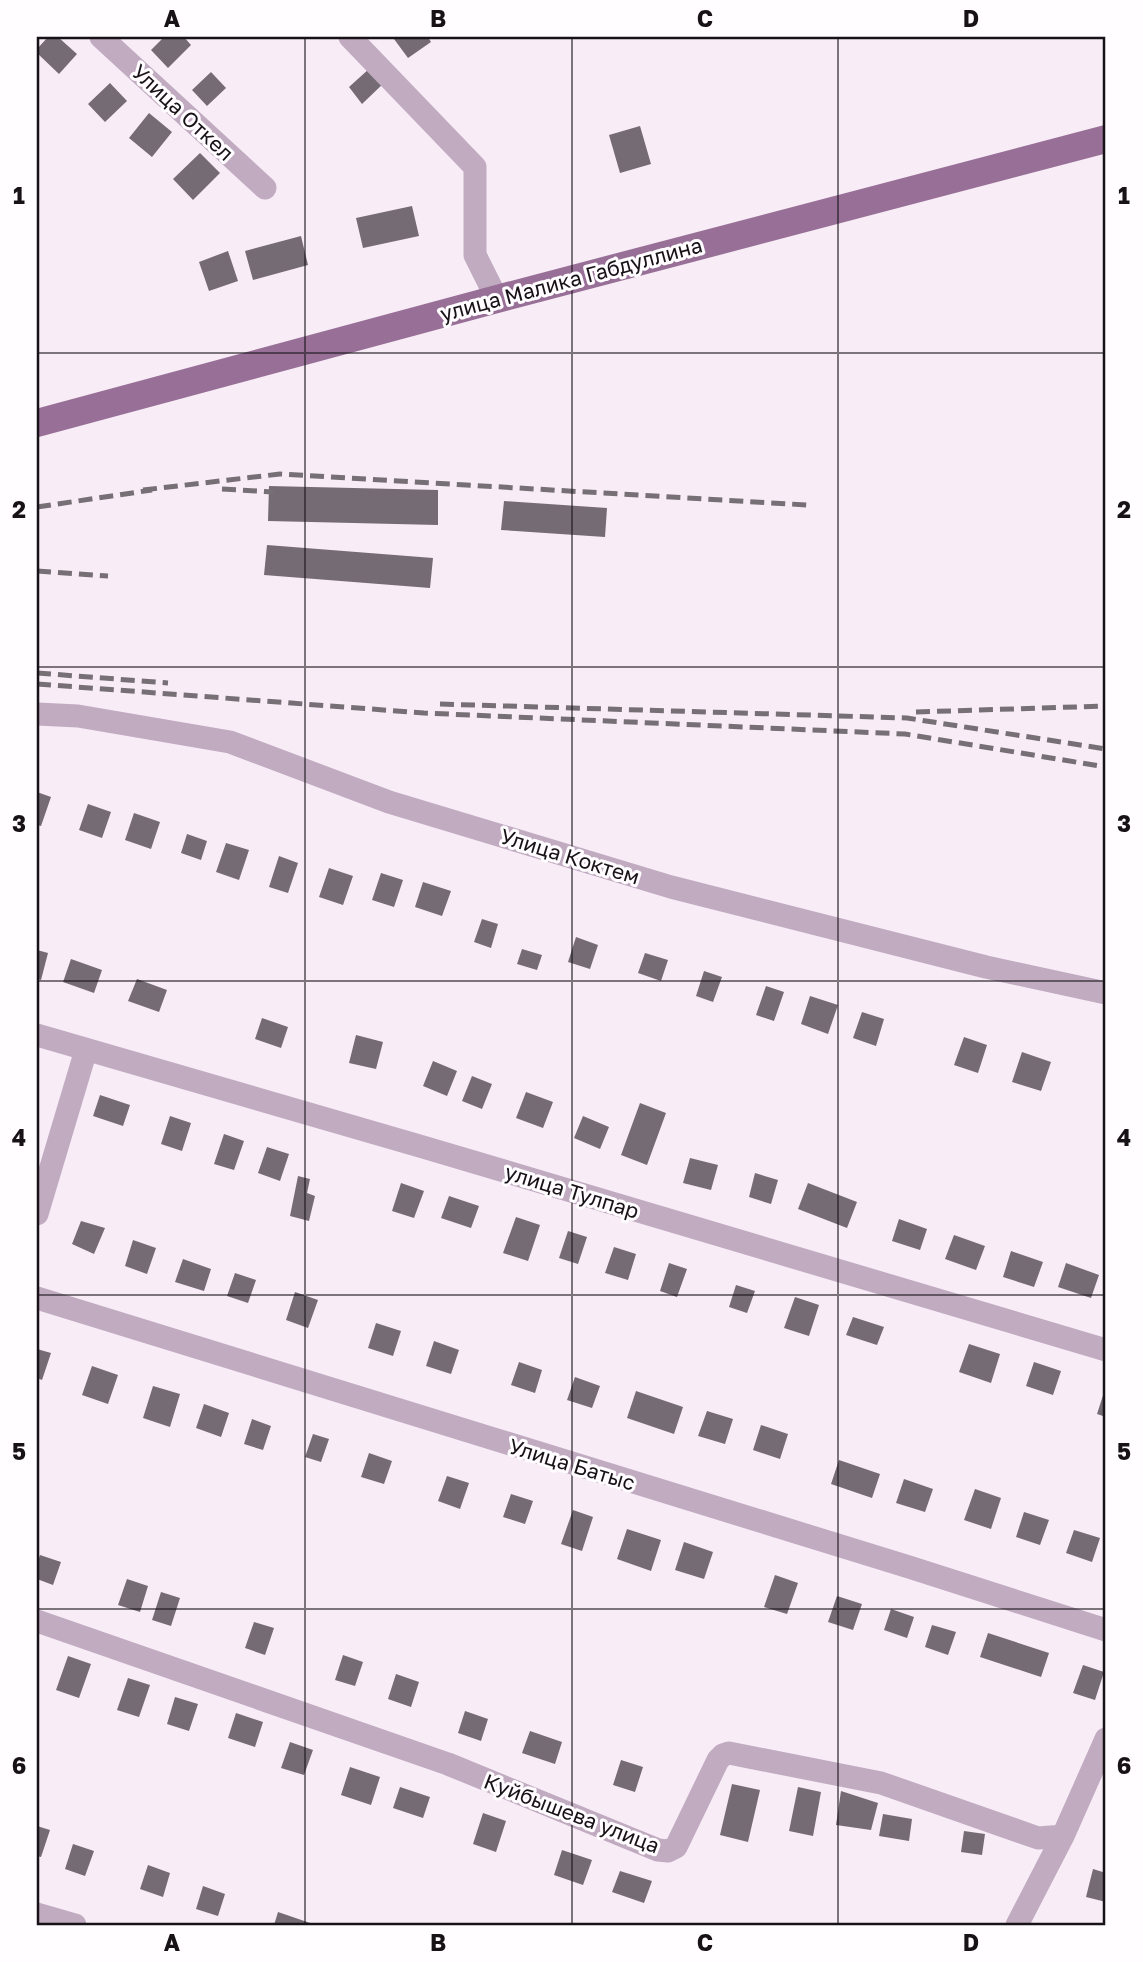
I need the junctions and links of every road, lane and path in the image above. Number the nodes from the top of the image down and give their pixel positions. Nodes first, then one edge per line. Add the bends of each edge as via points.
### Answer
1 (101, 37) edge
2 (350, 37) edge
3 (1106, 139) edge
4 (265, 188) dead end
5 (497, 299) junction
6 (37, 423) edge
7 (37, 714) edge
8 (1106, 993) edge
9 (37, 1035) edge
10 (86, 1050) junction
11 (37, 1214) edge
12 (37, 1298) edge
13 (1106, 1350) edge
14 (37, 1621) edge
15 (1106, 1630) edge
16 (1106, 1739) edge
17 (1063, 1836) junction
18 (37, 1914) edge
19 (75, 1925) edge
20 (1017, 1925) edge

1 - 4 street, Улица Откел
2 - 5 street via 475,167 475,255
3 - 5 main road, улица Малика Габдуллина
5 - 6 main road, улица Малика Габдуллина
7 - 8 street, Улица Коктем via 78,716 230,742 389,802 671,887
9 - 10 street, улица Тулпар
10 - 11 street
10 - 13 street, улица Тулпар
12 - 15 street, Улица Батыс
14 - 17 street, Куйбышева улица via 448,1764 658,1850 676,1847 718,1760 729,1753 881,1783 1038,1838
16 - 17 street
17 - 20 street
18 - 19 street

